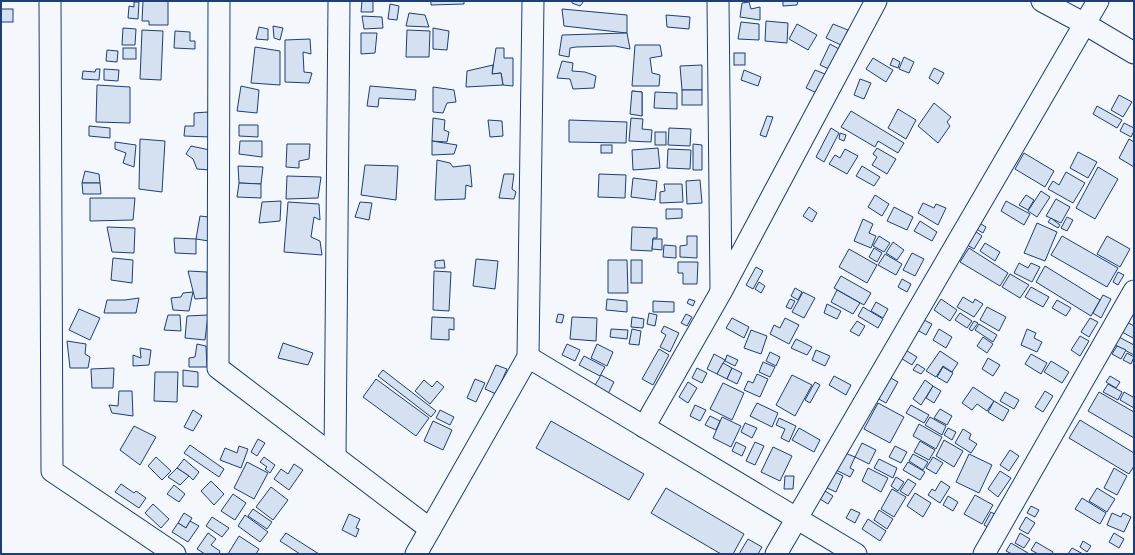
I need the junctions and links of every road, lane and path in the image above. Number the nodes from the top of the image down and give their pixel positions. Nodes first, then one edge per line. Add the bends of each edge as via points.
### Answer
1 (50, 1) edge
2 (219, 1) edge
3 (339, 1) edge
4 (533, 1) edge
5 (718, 1) edge
6 (876, 1) edge
7 (1042, 1) edge
8 (1098, 1) edge
9 (1085, 24) junction
10 (1134, 53) edge
11 (1134, 291) edge
12 (721, 292) junction
13 (528, 356) junction
14 (644, 427) junction
15 (335, 456) junction
16 (797, 518) junction
17 (430, 529) junction
18 (175, 554) edge
19 (416, 554) edge
20 (776, 554) edge
21 (856, 554) edge
22 (984, 554) edge

1 - 18 street via 52,471
2 - 15 street via 218,368
3 - 15 street
4 - 13 street
5 - 12 street
6 - 12 street
7 - 9 street
8 - 9 street
9 - 10 street
9 - 16 street
11 - 22 street
12 - 14 street
13 - 14 street
13 - 17 street
14 - 16 street
15 - 17 street
16 - 20 street
16 - 21 street
17 - 19 street

